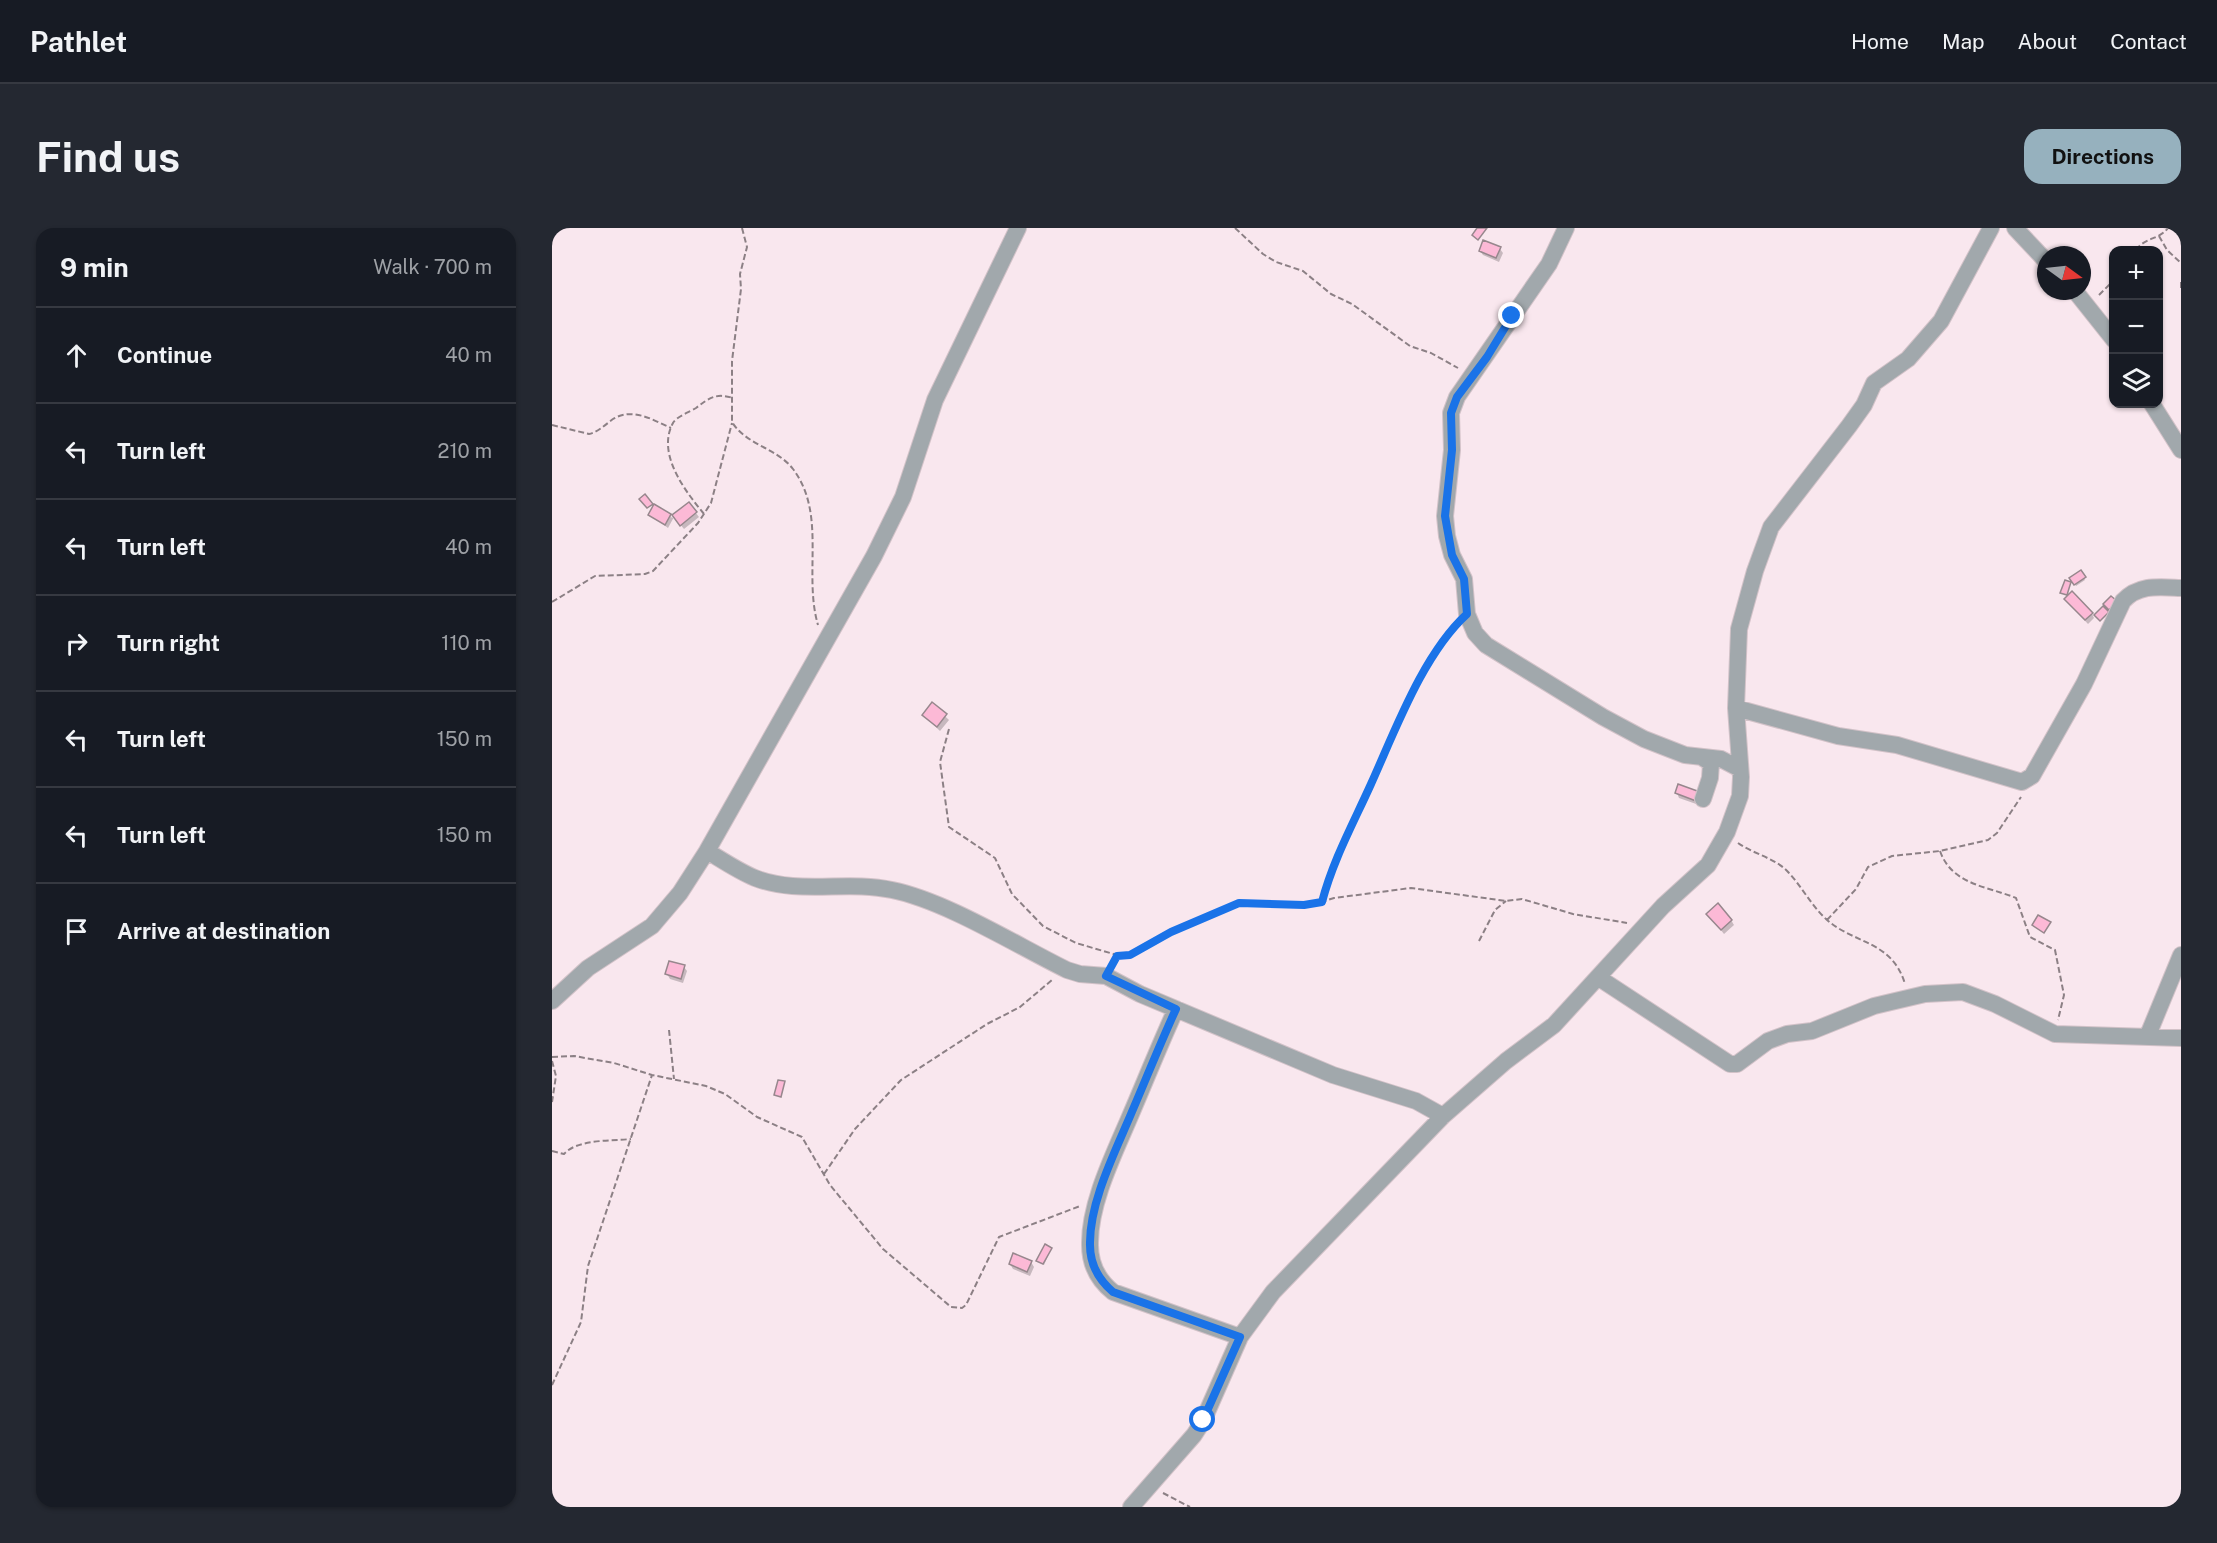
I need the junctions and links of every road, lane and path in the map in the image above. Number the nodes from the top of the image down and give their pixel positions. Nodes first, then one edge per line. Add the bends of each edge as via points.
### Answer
1 (742, 228) edge
2 (1018, 228) edge
3 (1235, 228) edge
4 (1566, 228) edge
5 (1991, 228) edge
6 (2015, 228) edge
7 (2168, 228) edge
8 (2159, 236) junction
9 (2140, 246) edge
10 (2037, 251) edge
11 (2181, 263) edge
12 (2181, 282) edge
13 (2109, 285) edge
14 (2181, 289) edge
15 (2082, 300) edge
16 (2088, 307) junction
17 (2109, 334) edge
18 (1469, 382) junction
19 (734, 398) junction
20 (2155, 408) edge
21 (732, 422) junction
22 (552, 425) edge
23 (672, 428) junction
24 (2181, 450) edge
25 (705, 514) junction
26 (2181, 588) edge
27 (552, 602) edge
28 (1467, 614) junction
29 (823, 641) junction
30 (1736, 708) junction
31 (949, 729) dead end
32 (1703, 758) junction
33 (1740, 769) junction
34 (2028, 780) junction
35 (1703, 799) dead end
36 (1727, 832) junction
37 (707, 851) junction
38 (1940, 851) junction
39 (1506, 901) junction
40 (1322, 902) junction
41 (1827, 920) junction
42 (1645, 926) junction
43 (1479, 941) dead end
44 (2181, 955) edge
45 (1117, 956) junction
46 (1067, 970) junction
47 (1106, 976) junction
48 (1599, 978) junction
49 (1908, 998) junction
50 (552, 1001) edge
51 (1176, 1009) junction
52 (669, 1030) dead end
53 (2055, 1034) junction
54 (2148, 1035) junction
55 (2181, 1038) edge
56 (552, 1059) edge
57 (652, 1075) junction
58 (674, 1079) junction
59 (552, 1102) edge
60 (1443, 1116) junction
61 (631, 1139) junction
62 (552, 1151) edge
63 (824, 1174) junction
64 (1099, 1197) junction
65 (1240, 1337) junction
66 (552, 1385) edge
67 (1150, 1486) junction
68 (1131, 1507) edge
69 (1190, 1507) edge

1 - 19 path via 747,247 740,274 732,361
2 - 29 street via 935,400 903,497 874,556
3 - 18 path via 1263,254 1303,270 1331,294 1352,304 1410,346 1457,367
4 - 18 street via 1549,264
5 - 30 street via 1941,321 1908,359 1874,383 1850,426 1771,527 1739,629
6 - 10 street
7 - 8 path
8 - 9 path
8 - 11 path
12 - 14 path
13 - 16 path
15 - 16 street
16 - 17 street
18 - 28 street via 1451,413 1452,450 1445,516 1452,555 1464,579
19 - 21 path
19 - 23 path via 721,394 709,398 677,419
20 - 24 street
21 - 25 path via 716,492
21 - 29 path via 752,441 792,467 801,481 812,514 812,596
22 - 23 path via 589,434 620,415 631,414
23 - 25 path via 669,437 674,471
25 - 27 path via 653,571 595,576
26 - 34 street via 2141,588 2123,601 2084,684
28 - 32 street via 1474,633 1486,645 1603,717 1664,748
28 - 40 path via 1446,637 1400,718 1340,847
29 - 37 street
30 - 33 street
30 - 34 street via 1838,736 1897,745 2009,780
31 - 45 path via 939,762 950,827 995,858 1012,894 1043,926 1076,943
32 - 33 street via 1721,759
32 - 35 street via 1711,763
33 - 36 street via 1740,796
34 - 38 path via 1997,833 1988,840
36 - 41 path via 1789,873
36 - 42 street via 1708,865
37 - 46 street via 754,878 769,882 815,887 861,885 931,902
37 - 50 street via 652,927 588,968
38 - 41 path via 1892,856 1868,867 1856,889
38 - 53 path via 1945,864 1956,875 1977,887 2016,898 2030,937 2055,950 2064,995
39 - 40 path via 1411,888
39 - 42 path via 1522,899 1573,914
39 - 43 path via 1495,910
40 - 45 path via 1239,903 1171,932 1130,955
41 - 49 path via 1882,950 1902,972
42 - 48 street
44 - 54 street
45 - 47 path
46 - 47 street
46 - 63 path via 1020,1007 901,1080 855,1129
47 - 51 street
48 - 49 street via 1730,1064 1742,1061 1778,1038
48 - 60 street via 1554,1025
49 - 53 street via 1963,992
51 - 60 street via 1333,1075 1416,1101
51 - 64 street via 1110,1162
52 - 58 path
53 - 54 street
54 - 55 street
56 - 57 path via 574,1056
56 - 59 path via 556,1076
57 - 58 path
57 - 61 path
58 - 63 path via 725,1094 757,1116 802,1137
60 - 65 street via 1273,1292
61 - 62 path via 568,1148 564,1154
61 - 66 path via 588,1266 581,1322
63 - 64 path via 883,1249 948,1306 960,1309 971,1295 999,1237
64 - 65 street via 1090,1244 1092,1262 1101,1282 1113,1292 1138,1302
65 - 67 street via 1203,1420
67 - 68 street
67 - 69 path

